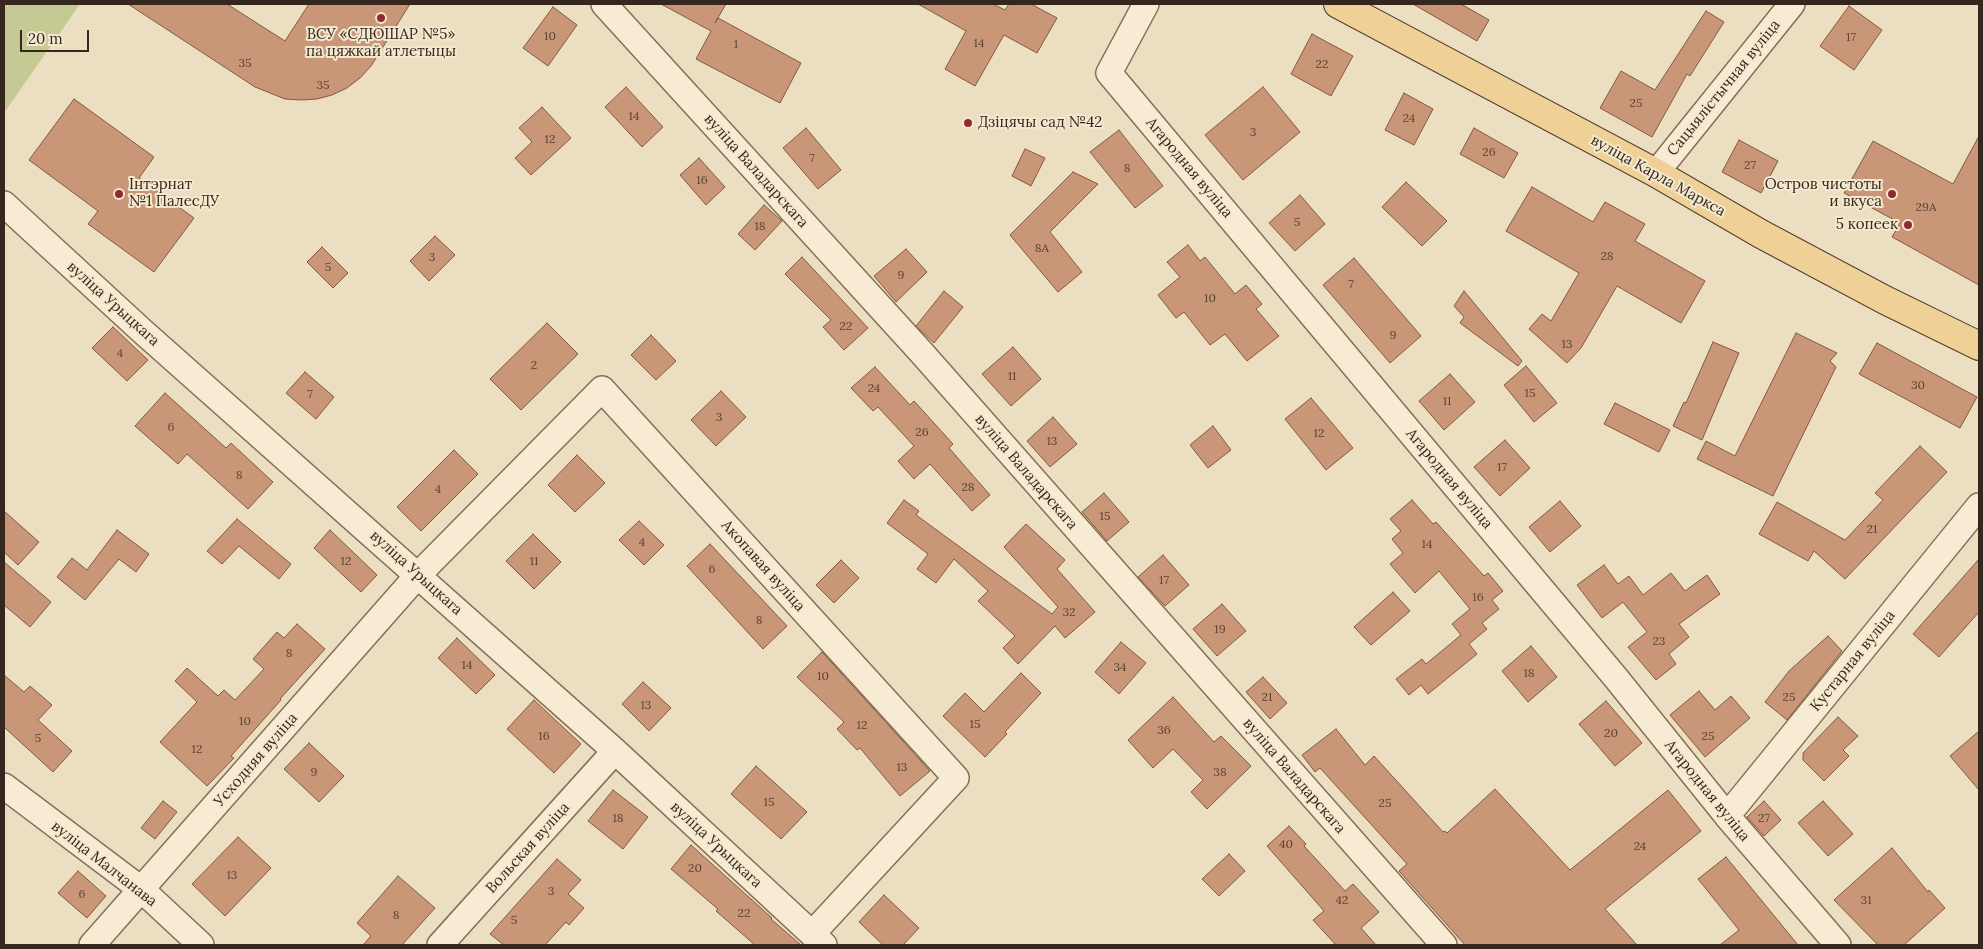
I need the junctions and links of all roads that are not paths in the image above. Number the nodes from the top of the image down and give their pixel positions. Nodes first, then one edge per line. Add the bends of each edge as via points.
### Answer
1 (604, 4) edge
2 (1146, 4) edge
3 (1338, 4) edge
4 (1792, 4) edge
5 (1656, 173) junction
6 (4, 204) edge
7 (1979, 346) edge
8 (1979, 506) edge
9 (418, 575) junction
10 (616, 751) junction
11 (4, 786) edge
12 (1727, 816) junction
13 (142, 890) junction
14 (818, 940) edge
15 (453, 941) edge
16 (92, 945) edge
17 (201, 945) edge
18 (1444, 945) edge
19 (1838, 945) edge

1 - 18 street, вуліца Валадарскага via 927,359
2 - 12 street, Агародная вуліца via 1109,73 1616,678
3 - 5 main road, вуліца Карла Маркса
4 - 5 street, Сацыялістычная вуліца
5 - 7 main road, вуліца Карла Маркса via 1761,234
6 - 9 street, вуліца Урыцкага
8 - 12 street, Кустарная вуліца
9 - 10 street, вуліца Урыцкага
9 - 13 street, Усходняя вуліца
9 - 14 street, Акопавая вуліца via 602,389 956,778
10 - 14 street, вуліца Урыцкага
10 - 15 street, Вольская вуліца
11 - 13 street, вуліца Малчанава
12 - 19 street, Агародная вуліца
13 - 16 street, Усходняя вуліца
13 - 17 street, вуліца Малчанава

